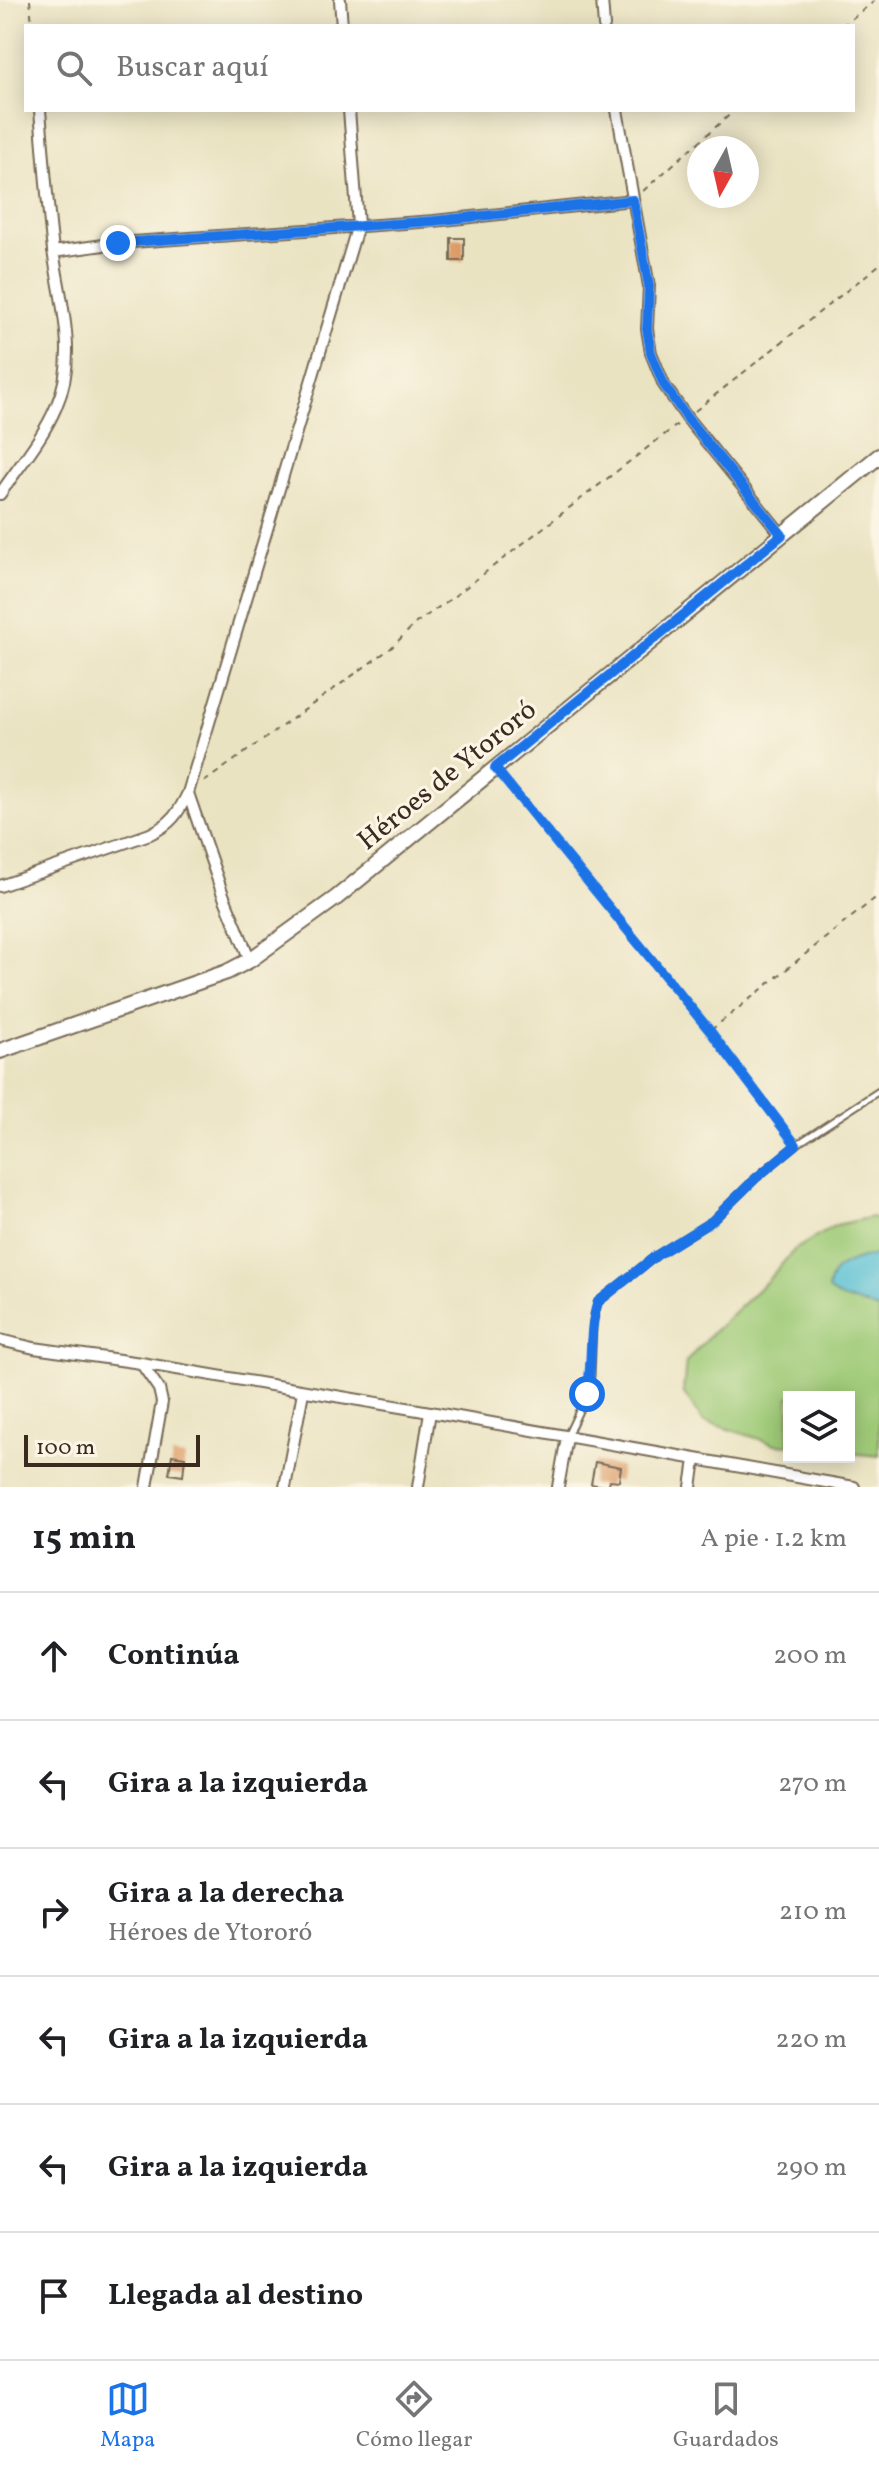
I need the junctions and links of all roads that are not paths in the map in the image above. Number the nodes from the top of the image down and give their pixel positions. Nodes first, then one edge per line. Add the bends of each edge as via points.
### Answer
1 (340, 0) edge
2 (602, 0) edge
3 (342, 24) edge
4 (604, 24) edge
5 (40, 112) edge
6 (349, 112) edge
7 (617, 112) edge
8 (633, 200) junction
9 (358, 225) junction
10 (53, 252) junction
11 (879, 456) edge
12 (0, 494) edge
13 (782, 535) junction
14 (188, 793) junction
15 (0, 886) edge
16 (250, 960) junction
17 (0, 1051) edge
18 (879, 1091) edge
19 (0, 1340) edge
20 (141, 1363) junction
21 (303, 1392) junction
22 (430, 1412) junction
23 (567, 1437) junction
24 (695, 1460) junction
25 (833, 1485) edge
26 (147, 1487) edge
27 (285, 1487) edge
28 (418, 1487) edge
29 (558, 1487) edge
30 (691, 1487) edge
31 (854, 1487) edge

1 - 3 street
2 - 4 street
5 - 10 street
6 - 9 street
7 - 8 street
8 - 9 street
8 - 13 street via 649,286 651,353 664,385
9 - 10 street
9 - 14 street
10 - 12 street via 64,305 66,368 57,405
11 - 13 main road, Héroes de Ytororó
13 - 16 main road, Héroes de Ytororó via 336,898
14 - 15 street via 167,826
14 - 16 street
16 - 17 main road, Héroes de Ytororó
18 - 23 lane via 796,1145 712,1221 657,1255 598,1302 587,1394
19 - 20 street
20 - 21 street
20 - 26 street via 162,1402
21 - 22 street
21 - 27 street
22 - 23 street
22 - 28 street
23 - 24 street
23 - 29 street
24 - 25 street
24 - 30 street
25 - 31 street

